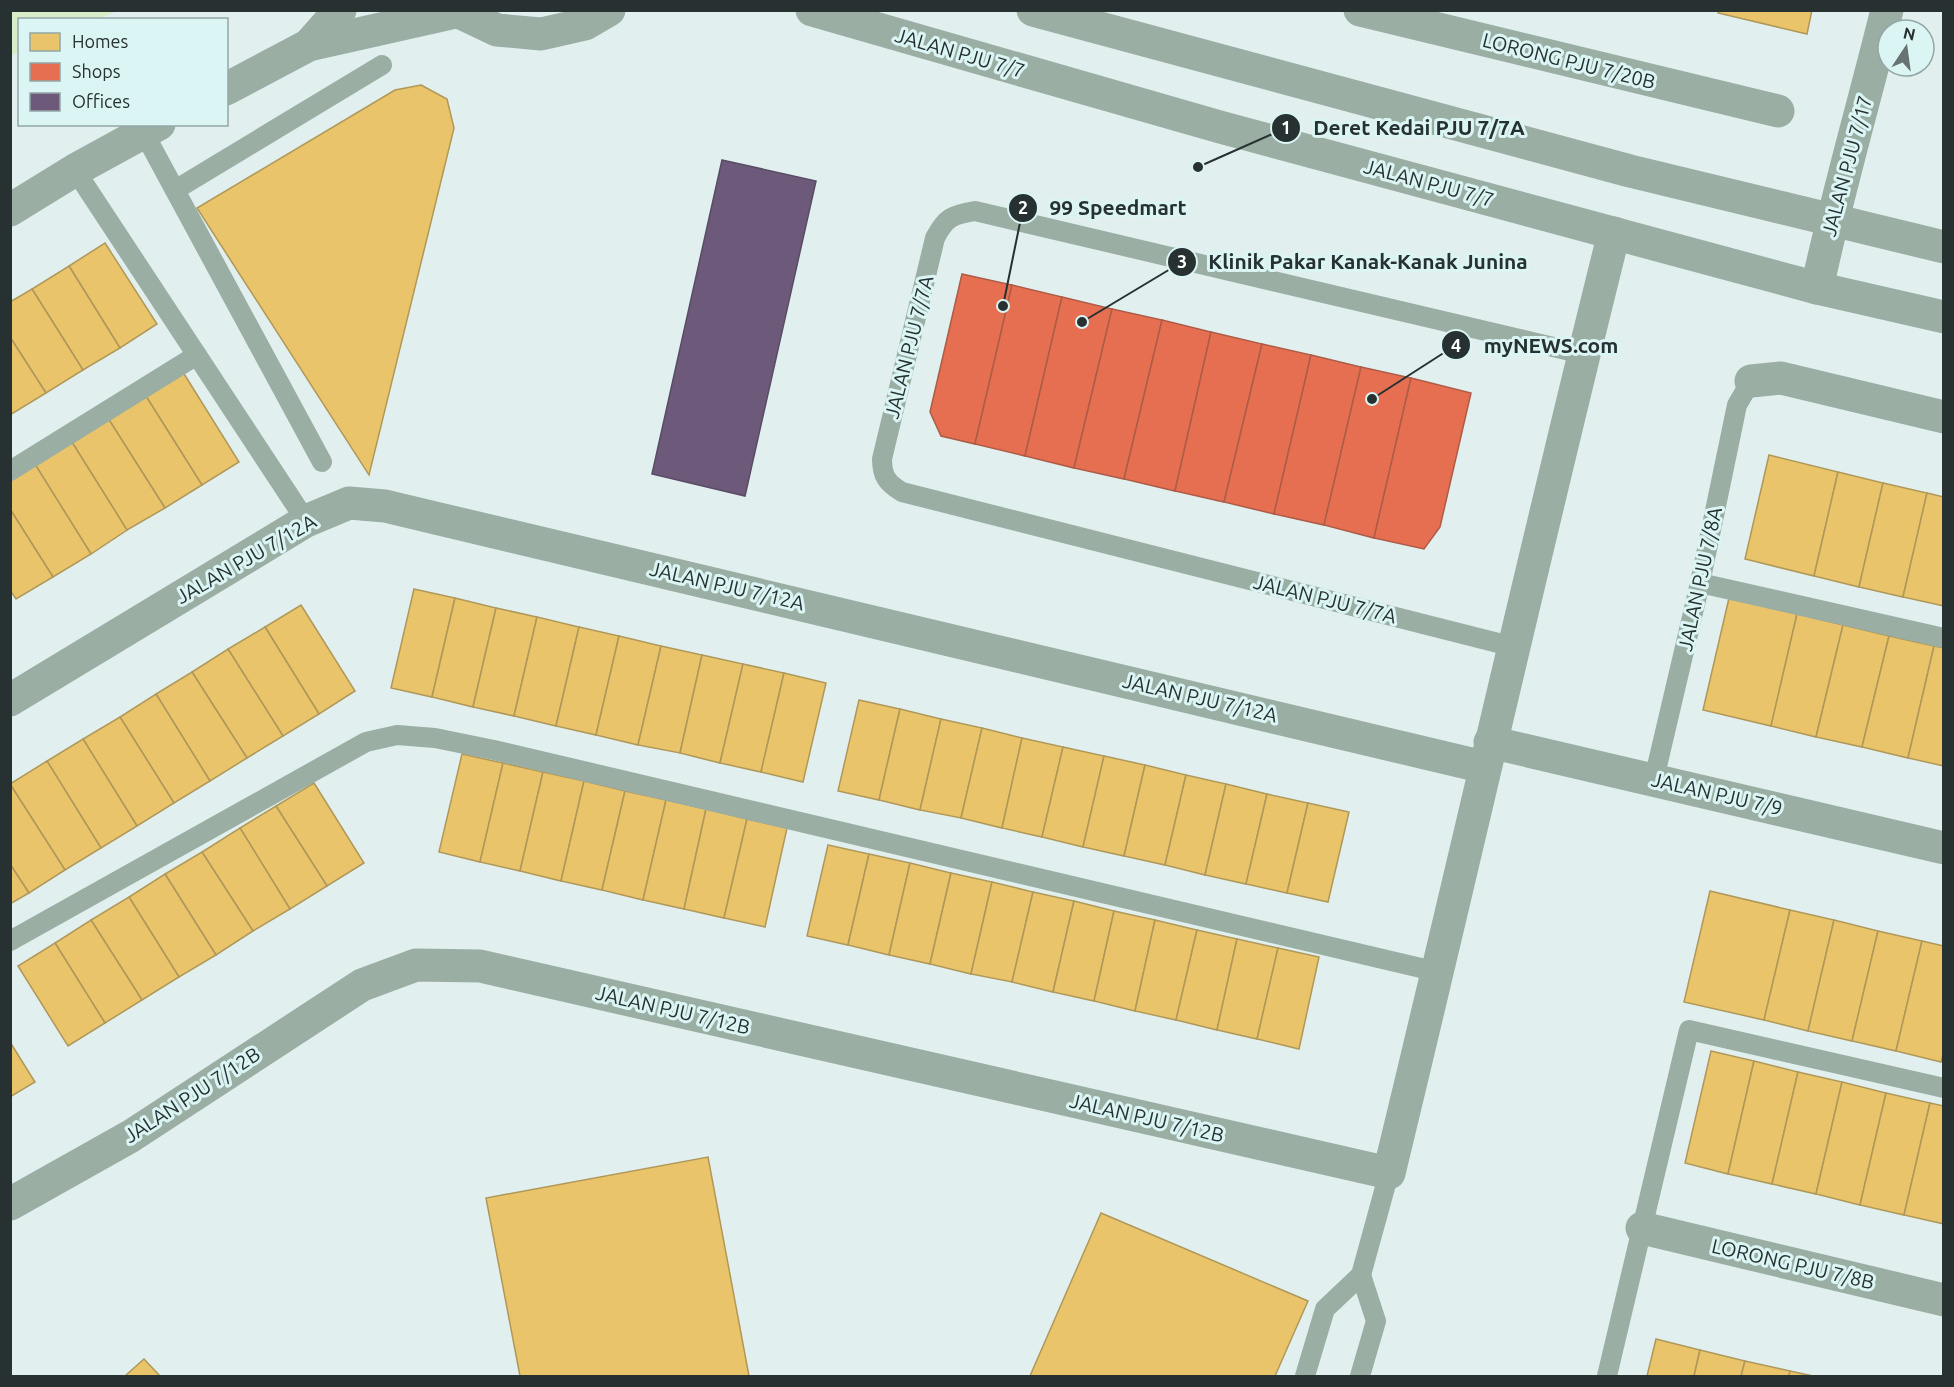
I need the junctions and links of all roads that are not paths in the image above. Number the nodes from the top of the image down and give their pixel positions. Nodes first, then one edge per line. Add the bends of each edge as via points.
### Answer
1 (340, 10) edge
2 (609, 10) edge
3 (812, 10) edge
4 (1033, 10) edge
5 (1360, 10) edge
6 (1887, 10) edge
7 (456, 11) edge
8 (309, 45) junction
9 (382, 65) dead end
10 (228, 88) edge
11 (1779, 111) dead end
12 (152, 129) edge
13 (75, 170) junction
14 (175, 190) junction
15 (10, 210) edge
16 (1832, 220) junction
17 (1614, 232) junction
18 (1944, 247) edge
19 (1817, 288) junction
20 (1944, 317) edge
21 (1583, 354) junction
22 (197, 355) junction
23 (1751, 381) joint
24 (1944, 417) edge
25 (322, 462) dead end
26 (10, 471) edge
27 (306, 521) junction
28 (1700, 583) junction
29 (1944, 638) edge
30 (1514, 647) junction
31 (10, 700) edge
32 (1487, 754) junction
33 (1654, 779) junction
34 (1944, 848) edge
35 (10, 941) edge
36 (1438, 972) junction
37 (1944, 1088) edge
38 (1389, 1173) junction
39 (10, 1204) edge
40 (1642, 1228) junction
41 (1361, 1275) junction
42 (1944, 1300) edge
43 (1305, 1377) edge
44 (1360, 1377) edge
45 (1607, 1377) edge

1 - 8 street
2 - 7 street via 585,24 541,34 497,30
3 - 17 street, JALAN PJU 7/7 via 1193,119
4 - 16 street via 1619,168
5 - 11 street, LORONG PJU 7/20B
6 - 16 street, JALAN PJU 7/17
7 - 8 street
8 - 10 street
9 - 14 lane
12 - 13 street
12 - 14 lane
13 - 15 street
13 - 22 lane
14 - 25 lane
16 - 18 street
16 - 19 street, JALAN PJU 7/17
17 - 19 street, JALAN PJU 7/7
17 - 21 street
19 - 20 street, JALAN PJU 7/7
21 - 30 street
21 - 30 lane, JALAN PJU 7/7A via 975,211 957,214 943,224 935,238 882,459 882,473 889,485 902,492
22 - 26 lane
22 - 27 lane
23 - 24 street via 1781,378
23 - 28 lane, JALAN PJU 7/8A via 1737,405
27 - 31 street, JALAN PJU 7/12A
27 - 32 street, JALAN PJU 7/12A via 349,503 385,506
28 - 29 lane
28 - 33 lane, JALAN PJU 7/8A
30 - 32 street
32 - 33 street, JALAN PJU 7/9
32 - 36 street
33 - 34 street, JALAN PJU 7/9
35 - 36 lane via 366,742 397,735 494,750
36 - 38 street
37 - 40 lane via 1689,1030
38 - 39 street, JALAN PJU 7/12B via 480,966 416,964 362,985 131,1136
38 - 41 lane
40 - 42 street, LORONG PJU 7/8B
40 - 45 lane
41 - 43 lane via 1325,1309
41 - 44 lane via 1376,1321

